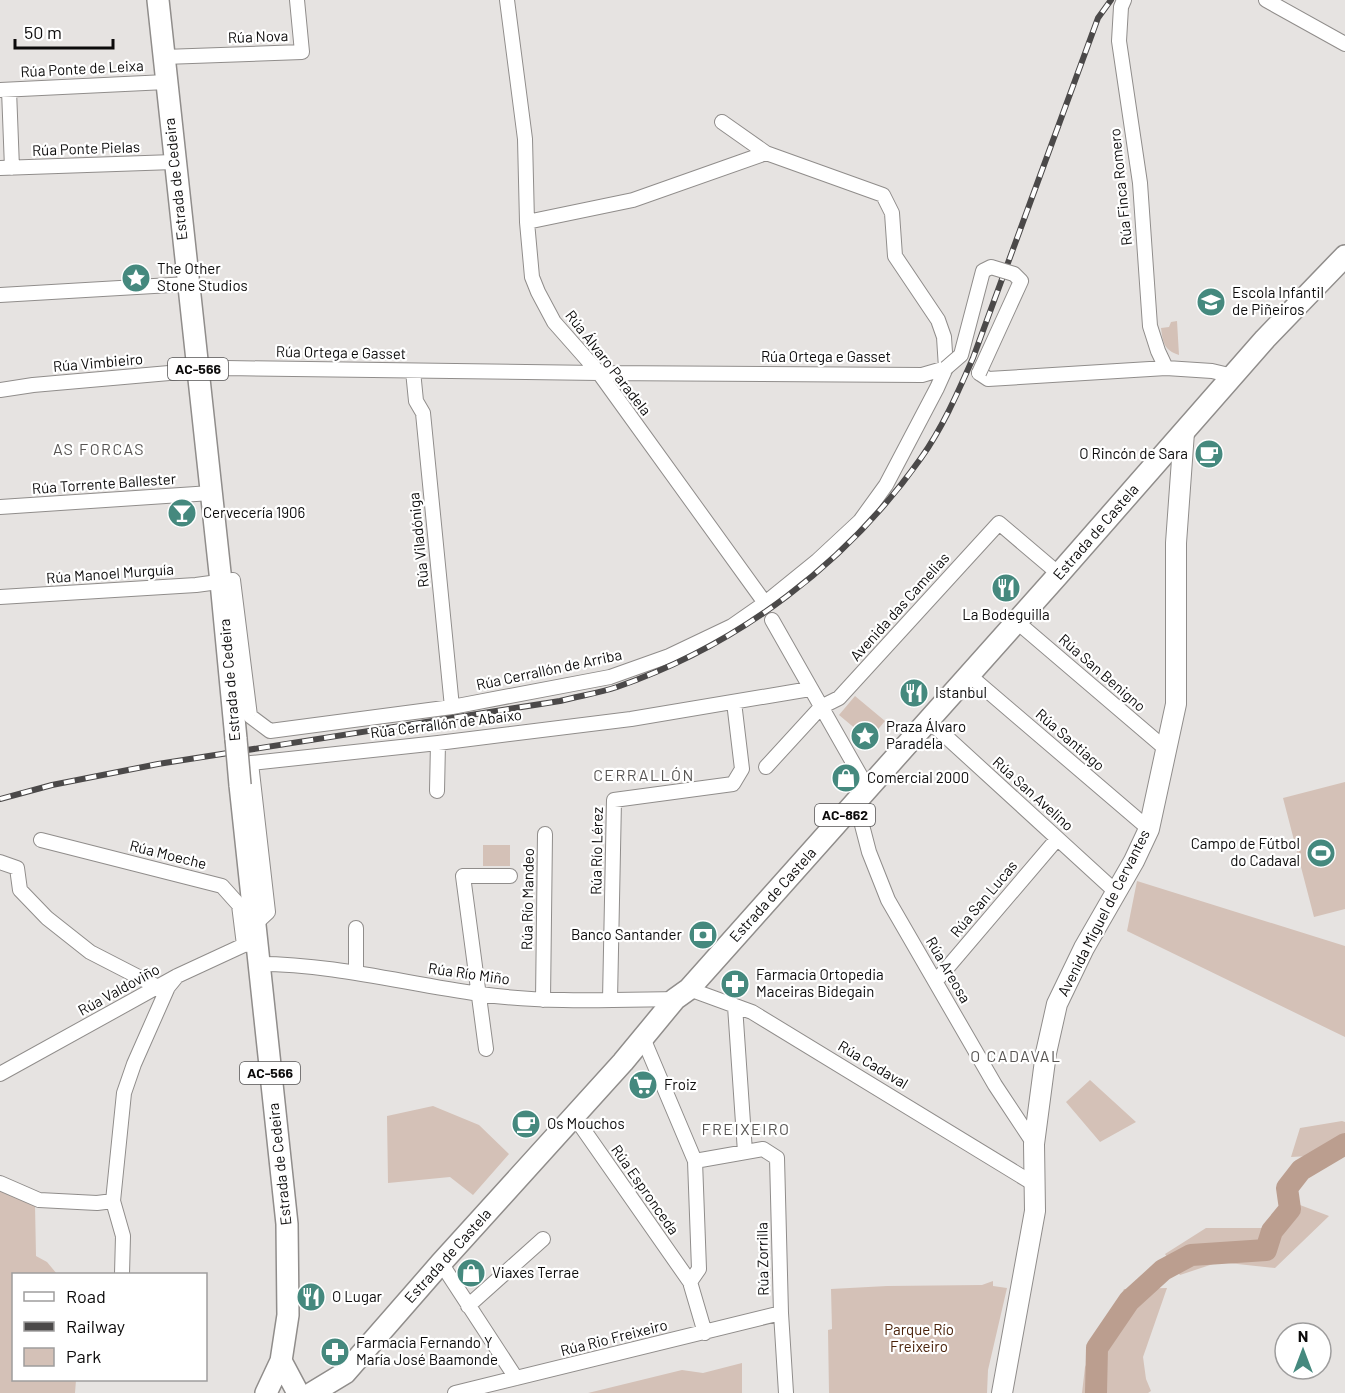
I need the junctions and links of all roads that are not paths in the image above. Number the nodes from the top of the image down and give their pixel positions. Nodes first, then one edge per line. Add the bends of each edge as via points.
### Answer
1 (158, 0) edge
2 (297, 0) edge
3 (507, 0) edge
4 (1124, 0) edge
5 (1266, 0) edge
6 (1345, 44) edge
7 (164, 57) junction
8 (166, 82) junction
9 (4, 90) edge
10 (722, 122) dead end
11 (766, 153) junction
12 (174, 162) junction
13 (6, 168) edge
14 (527, 222) junction
15 (1345, 256) edge
16 (188, 284) junction
17 (0, 295) edge
18 (946, 368) junction
19 (1166, 368) junction
20 (413, 371) junction
21 (198, 372) junction
22 (598, 373) junction
23 (1233, 376) junction
24 (0, 390) edge
25 (1184, 432) junction
26 (210, 493) junction
27 (0, 507) edge
28 (1059, 574) junction
29 (221, 582) junction
30 (0, 597) edge
31 (765, 603) junction
32 (772, 620) dead end
33 (1016, 621) junction
34 (969, 675) junction
35 (810, 689) junction
36 (734, 702) junction
37 (452, 707) junction
38 (821, 707) junction
39 (929, 721) junction
40 (438, 743) junction
41 (1167, 750) junction
42 (766, 767) dead end
43 (437, 791) dead end
44 (862, 796) junction
45 (1149, 829) junction
46 (545, 834) dead end
47 (1057, 838) junction
48 (41, 840) dead end
49 (0, 862) edge
50 (510, 876) dead end
51 (1116, 892) junction
52 (356, 928) dead end
53 (254, 944) junction
54 (356, 971) junction
55 (177, 976) junction
56 (936, 981) junction
57 (158, 987) junction
58 (480, 994) junction
59 (682, 994) junction
60 (543, 1000) junction
61 (610, 1000) junction
62 (735, 1006) junction
63 (643, 1038) junction
64 (486, 1049) dead end
65 (0, 1074) edge
66 (574, 1116) junction
67 (1035, 1143) junction
68 (745, 1152) junction
69 (695, 1161) junction
70 (0, 1183) edge
71 (1034, 1184) junction
72 (113, 1201) junction
73 (543, 1239) dead end
74 (441, 1263) junction
75 (122, 1273) edge
76 (690, 1282) junction
77 (468, 1306) junction
78 (781, 1313) junction
79 (705, 1333) junction
80 (281, 1361) junction
81 (516, 1378) junction
82 (330, 1386) edge
83 (295, 1387) edge
84 (266, 1393) edge
85 (455, 1393) edge
86 (786, 1393) edge
87 (1002, 1393) edge

1 - 7 main road, Estrada de Cedeira / AC-566
2 - 7 street, Rúa Nova via 302,52
3 - 14 street, Rúa Álvaro Paradela via 525,139
4 - 19 street, Rúa Finca Romero via 1119,41 1140,183 1150,326
5 - 6 street
7 - 8 main road, Estrada de Cedeira / AC-566
8 - 9 street, Rúa Ponte de Leixa
8 - 12 main road, Estrada de Cedeira / AC-566
9 - 13 street
10 - 11 street
11 - 14 street via 633,200
11 - 18 street via 883,195 892,213 896,256 944,337
12 - 13 street, Rúa Ponte Pielas
12 - 16 main road, Estrada de Cedeira / AC-566
14 - 22 street, Rúa Álvaro Paradela via 532,277 538,292 554,322
15 - 23 main road, Estrada de Castela / AC-862
16 - 17 street
16 - 21 main road, Estrada de Cedeira / AC-566
18 - 19 street, bridge via 961,355 983,271 991,267 1014,274 1021,281 979,372 987,379
18 - 22 street, Rúa Ortega e Gasset via 922,375
18 - 31 street, Rúa Cerrallón de Arriba via 886,485 860,521
19 - 23 street
20 - 21 street, Rúa Ortega e Gasset via 226,368
20 - 22 street, Rúa Ortega e Gasset
20 - 37 street, Rúa Viladóniga via 416,401 423,413
21 - 24 street, Rúa Vimbieiro
21 - 26 main road, Estrada de Cedeira / AC-566
22 - 31 street, Rúa Álvaro Paradela
23 - 25 main road, Estrada de Castela / AC-862
25 - 28 main road, Estrada de Castela / AC-862
25 - 41 street, Avenida Miguel de Cervantes via 1176,543 1176,704
26 - 27 street, Rúa Torrente Ballester
26 - 29 main road, Estrada de Cedeira / AC-566
28 - 33 main road, Estrada de Castela / AC-862
28 - 38 street, Avenida das Camelias via 999,523 839,698
29 - 30 street, Rúa Manoel Murguía
29 - 37 street, Rúa Cerrallón de Arriba via 233,580 250,716 270,731
29 - 53 main road, Estrada de Cedeira / AC-566, bridge
31 - 37 street, Rúa Cerrallón de Arriba via 732,626 669,656 609,677
32 - 35 street
33 - 34 main road, Estrada de Castela / AC-862
33 - 41 street, Rúa San Benigno
34 - 39 main road, Estrada de Castela / AC-862
34 - 45 street, Rúa Santiago
35 - 36 street, Rúa Cerrallón de Abaixo
35 - 38 street
36 - 40 street, Rúa Cerrallón de Abaixo
36 - 61 street, Rúa Río Lérez via 742,769 733,784 614,800
38 - 42 street, Avenida das Camelias
38 - 44 street
39 - 44 main road, Estrada de Castela / AC-862
39 - 47 street, Rúa San Avelino
40 - 43 street
40 - 53 street, Rúa Cerrallón de Abaixo via 251,763 268,912
41 - 45 street, Avenida Miguel de Cervantes
44 - 56 street, Rúa Areosa via 869,852 888,900
44 - 59 main road, Estrada de Castela / AC-862
45 - 51 street, Avenida Miguel de Cervantes
46 - 60 street, Rúa Río Mandeo
47 - 51 street, Rúa San Avelino
47 - 56 street, Rúa San Lucas
48 - 53 street, Rúa Moeche via 222,886 239,905
49 - 57 street via 17,868 20,890 81,945
50 - 58 street via 463,876
51 - 67 street, Avenida Miguel de Cervantes via 1057,1004 1046,1053
52 - 54 street
53 - 54 street, Rúa Río Miño via 286,964
53 - 55 street, Rúa Valdoviño
53 - 80 main road, Estrada de Cedeira / AC-566 via 287,1224 288,1315
54 - 58 street, Rúa Río Miño
55 - 57 street, Rúa Valdoviño
55 - 72 street via 163,998 124,1093
56 - 67 street, Rúa Areosa via 995,1085
57 - 65 street, Rúa Valdoviño
58 - 60 street, Rúa Río Miño
58 - 64 street
59 - 61 street, Rúa Río Miño
59 - 62 street, Rúa Cadaval
59 - 63 main road, Estrada de Castela / AC-862
60 - 61 street, Rúa Río Miño
62 - 68 street
62 - 71 street, Rúa Cadaval via 752,1012
63 - 66 main road, Estrada de Castela / AC-862
63 - 69 street
66 - 74 main road, Estrada de Castela / AC-862
66 - 76 street, Rúa Espronceda
67 - 71 street, Avenida Miguel de Cervantes
68 - 69 street
68 - 78 street, Rúa Zorrilla via 763,1149 777,1158
69 - 76 street via 699,1269
70 - 72 street via 39,1200
71 - 87 street, Avenida Miguel de Cervantes via 1035,1211
72 - 75 street via 123,1236
73 - 77 street
74 - 77 street
74 - 82 main road, Estrada de Castela / AC-862
76 - 79 street, Rúa Espronceda
77 - 81 street
78 - 79 street, Rúa Rio Freixeiro
78 - 86 street, Rúa Zorrilla
79 - 81 street, Rúa Rio Freixeiro
80 - 83 main road
80 - 84 main road, AC-566
81 - 85 street, Rúa Rio Freixeiro
82 - 83 main road, AC-862

